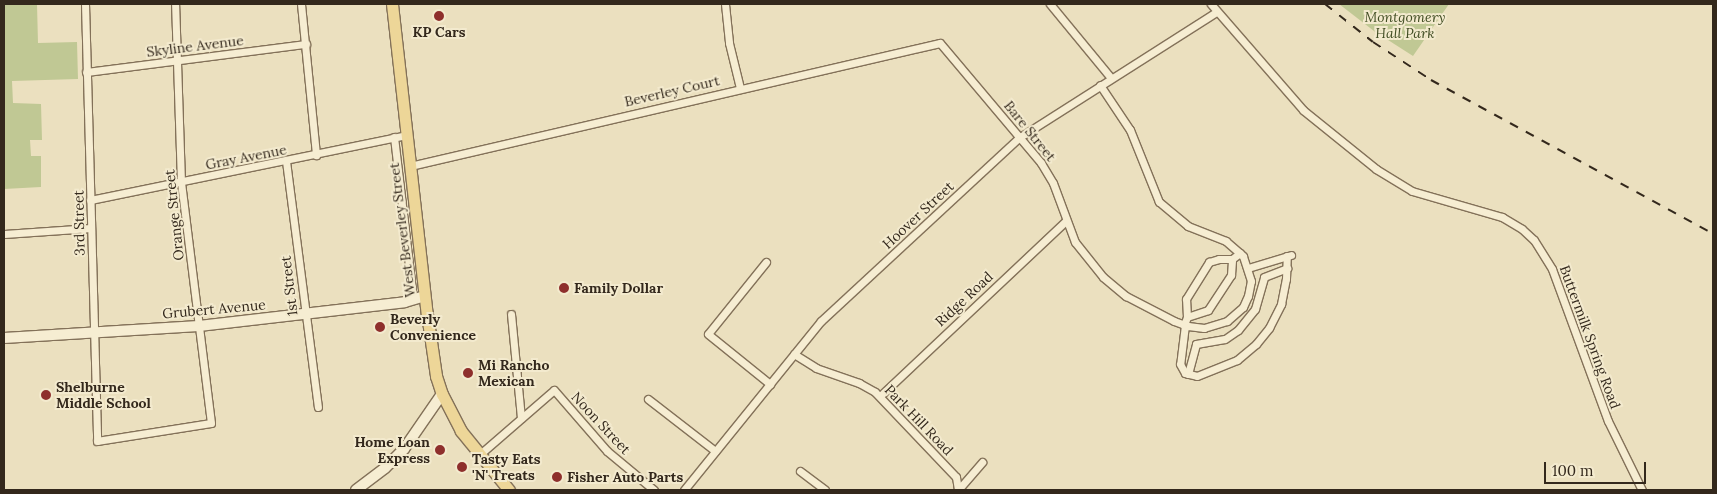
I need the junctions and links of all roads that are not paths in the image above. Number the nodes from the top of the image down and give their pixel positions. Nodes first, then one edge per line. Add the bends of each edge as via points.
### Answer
1 (85, 4) edge
2 (175, 4) edge
3 (302, 4) edge
4 (392, 4) edge
5 (725, 4) edge
6 (1050, 4) edge
7 (1211, 4) edge
8 (1216, 12) junction
9 (940, 43) joint
10 (306, 44) junction
11 (176, 60) junction
12 (86, 72) junction
13 (1110, 78) junction
14 (1100, 85) junction
15 (740, 88) junction
16 (406, 135) junction
17 (394, 137) junction
18 (1020, 137) junction
19 (316, 155) junction
20 (286, 161) junction
21 (410, 166) junction
22 (182, 182) junction
23 (90, 200) junction
24 (1066, 221) junction
25 (91, 228) junction
26 (4, 234) edge
27 (1240, 253) junction
28 (1232, 259) junction
29 (766, 262) dead end
30 (1248, 268) junction
31 (1286, 268) junction
32 (425, 296) junction
33 (413, 299) junction
34 (304, 314) junction
35 (511, 314) dead end
36 (1187, 317) junction
37 (1185, 325) junction
38 (199, 326) junction
39 (94, 331) junction
40 (4, 338) edge
41 (794, 354) junction
42 (1188, 374) junction
43 (770, 384) junction
44 (442, 394) junction
45 (880, 396) junction
46 (648, 399) dead end
47 (318, 407) dead end
48 (521, 418) junction
49 (96, 441) joint
50 (715, 451) junction
51 (479, 455) junction
52 (982, 462) dead end
53 (800, 471) dead end
54 (356, 490) edge
55 (510, 490) edge
56 (654, 490) edge
57 (684, 490) edge
58 (825, 490) edge
59 (958, 490) edge
60 (1642, 490) edge

1 - 12 street, 3rd Street
2 - 11 street, Orange Street
3 - 10 street
4 - 16 main road, West Beverley Street
5 - 15 street
6 - 13 street
7 - 8 street, Buttermilk Spring Road
8 - 13 street, Hoover Street
8 - 60 street, Buttermilk Spring Road via 1303,110 1376,169 1412,191 1502,217 1534,240 1552,269 1608,421
9 - 15 street, Beverley Court
9 - 18 street, Bare Street
10 - 11 street, Skyline Avenue
10 - 19 street
11 - 12 street, Skyline Avenue
11 - 22 street, Orange Street
12 - 23 street, 3rd Street
13 - 14 street, Hoover Street
14 - 18 street, Hoover Street
14 - 27 street via 1130,130 1159,202 1188,226 1226,241
15 - 21 street, Beverley Court
16 - 17 street, Gray Avenue
16 - 21 main road, West Beverley Street
17 - 19 street, Gray Avenue
17 - 33 street, West Beverley Street
18 - 24 street, Bare Street via 1053,183
18 - 41 street, Hoover Street via 827,315
19 - 20 street, Gray Avenue
20 - 22 street, Gray Avenue
20 - 34 street, 1st Street
21 - 32 main road, West Beverley Street
22 - 23 street, Gray Avenue
22 - 38 street, Orange Street
23 - 25 street, 3rd Street
24 - 37 street, Bare Street via 1082,252 1103,277 1141,305
24 - 45 street, Ridge Road
25 - 26 street
25 - 39 street, 3rd Street
27 - 28 street
27 - 30 street
28 - 36 street via 1231,275 1208,310
28 - 36 street via 1220,258 1209,262 1186,299
29 - 43 street via 708,334
30 - 31 street via 1289,256
30 - 37 street, Bare Street via 1251,281 1248,296 1232,318 1213,327
31 - 42 street via 1264,277 1254,309 1238,330 1225,339 1196,344
31 - 42 street via 1281,304 1269,328 1256,344 1237,360 1220,368 1197,376
32 - 33 street, Grubert Avenue
32 - 44 main road, West Beverley Street via 433,362
33 - 34 street, Grubert Avenue
34 - 38 street, Grubert Avenue
34 - 47 street, 1st Street
35 - 48 street
36 - 37 street
37 - 42 street via 1180,364
38 - 39 street, Grubert Avenue
38 - 49 street, Orange Street via 211,423
39 - 40 street, Grubert Avenue
39 - 49 street, 3rd Street
41 - 43 street, Hoover Street
41 - 45 street, Park Hill Road via 823,371 861,384
43 - 50 street, Hoover Street
44 - 51 main road, West Beverley Street via 456,422
44 - 54 street via 399,455
45 - 59 street, Park Hill Road via 956,477
46 - 50 street
48 - 51 street
48 - 56 street, Noon Street via 554,390 607,452
50 - 57 street, Hoover Street
51 - 55 main road, West Beverley Street
52 - 59 street
53 - 58 street

